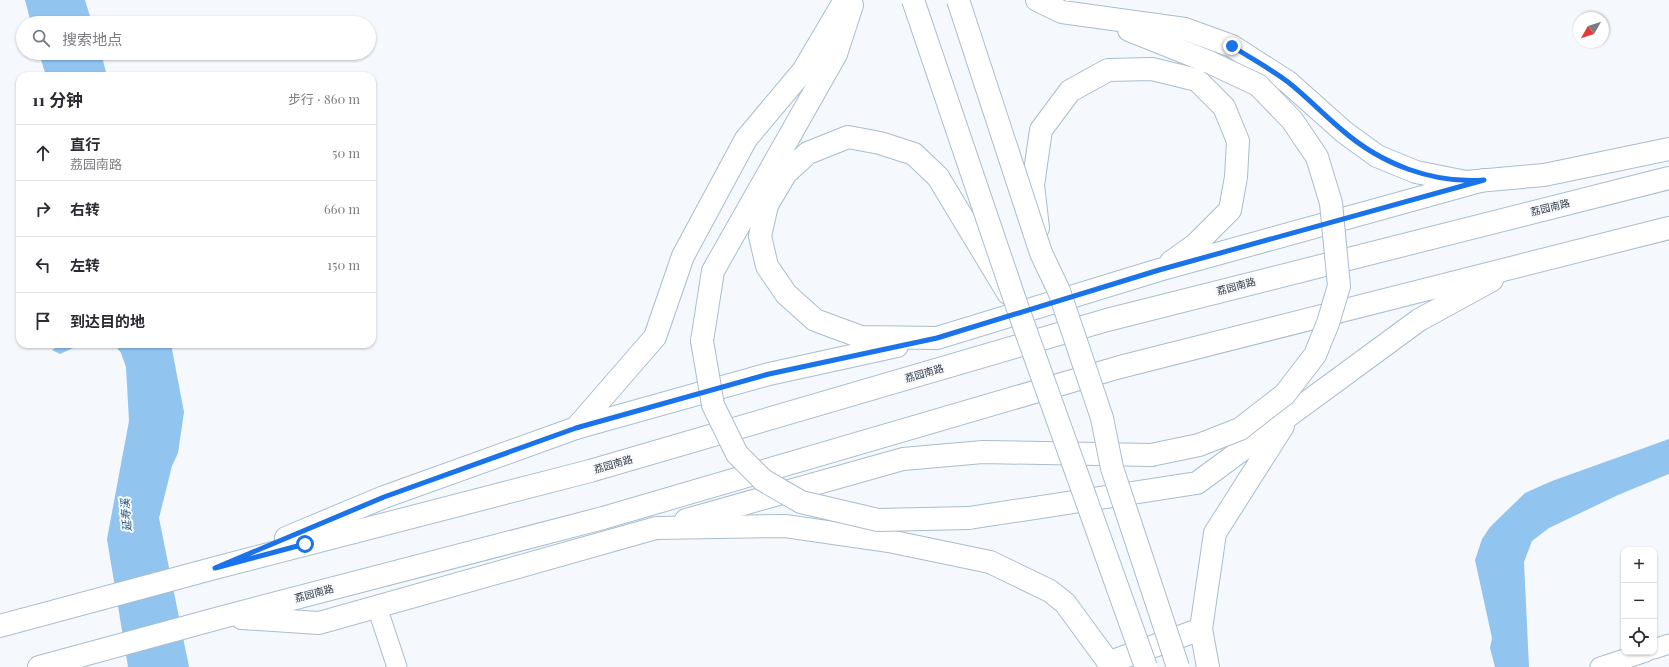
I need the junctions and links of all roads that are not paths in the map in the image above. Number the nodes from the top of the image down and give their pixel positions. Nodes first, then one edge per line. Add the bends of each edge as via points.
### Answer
1 (845, 0) edge
2 (854, 0) edge
3 (913, 0) edge
4 (958, 0) edge
5 (1037, 0) edge
6 (1097, 17) junction
7 (1669, 149) edge
8 (1669, 178) edge
9 (1484, 180) junction
10 (1669, 228) edge
11 (1041, 253) junction
12 (1520, 265) junction
13 (1159, 270) junction
14 (1018, 309) junction
15 (937, 338) junction
16 (1290, 415) junction
17 (576, 428) junction
18 (656, 528) junction
19 (215, 568) junction
20 (377, 607) junction
21 (223, 617) junction
22 (0, 626) edge
23 (1201, 629) junction
24 (1669, 644) edge
25 (1657, 648) edge
26 (1637, 655) edge
27 (1111, 664) edge
28 (39, 667) edge
29 (397, 667) edge
30 (1146, 667) edge
31 (1178, 667) edge
32 (1208, 667) edge
33 (1600, 667) edge

1 - 17 main road via 803,71 746,139 683,256 655,337
2 - 16 main road, bridge via 836,54 712,271 702,342 713,405 737,454 763,480 801,502 878,520 969,518 1197,483
3 - 14 main road, bridge
4 - 11 main road, bridge
5 - 6 main road via 1062,12
6 - 9 main road via 1185,29 1232,46 1288,82 1344,132 1377,156 1416,172 1466,182
6 - 18 main road, bridge via 1209,62 1258,85 1292,120 1317,157 1331,203 1339,286 1315,354 1285,394 1240,429 1199,445 1151,455 983,452 903,459
7 - 9 main road via 1544,175
8 - 19 main road, 荔园南路 via 1107,320 590,470
9 - 13 main road
10 - 12 main road, 荔园南路
11 - 13 main road, bridge via 1033,185 1042,130 1070,91 1108,70 1152,69 1197,80 1224,107 1238,141 1236,177 1230,210 1195,245
11 - 31 main road, bridge via 1059,291 1102,418 1112,468
12 - 16 main road via 1419,320
12 - 21 main road, 荔园南路 via 1120,367 603,518
13 - 15 main road
14 - 15 main road, bridge via 938,177 914,154 880,143 848,137 808,153 786,173 767,205 760,236 767,266 786,294 815,320 861,337
14 - 30 main road, bridge
15 - 17 main road via 769,374
16 - 23 main road via 1215,533
17 - 19 main road via 384,497
18 - 20 main road
18 - 27 main road via 785,526 889,541 990,562 1050,591 1065,603
19 - 22 main road, 荔园南路
20 - 21 main road via 319,624
20 - 29 street
21 - 28 main road, 荔园南路
23 - 27 main road
23 - 32 main road
24 - 25 street
26 - 33 street

